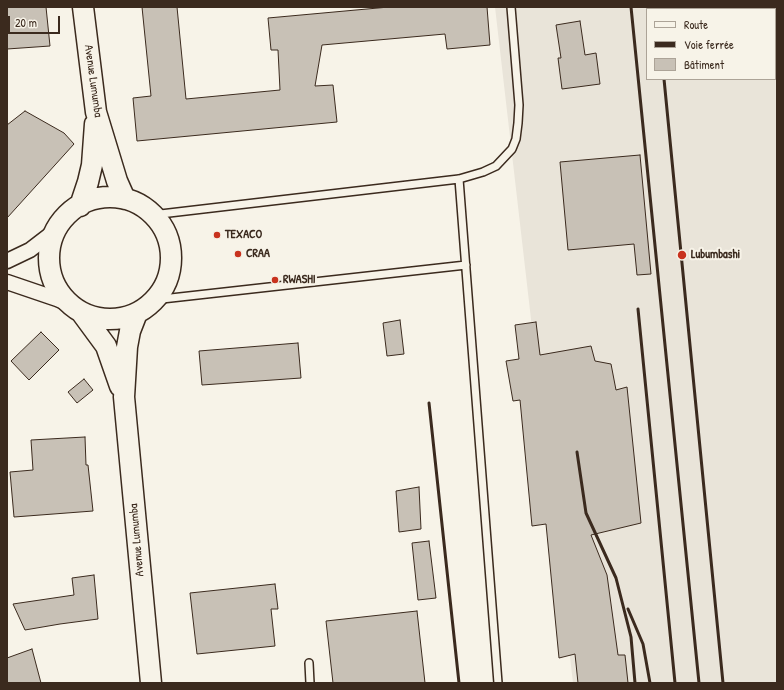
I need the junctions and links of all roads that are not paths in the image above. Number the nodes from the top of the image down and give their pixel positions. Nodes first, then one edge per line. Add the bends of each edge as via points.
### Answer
1 (83, 7) edge
2 (511, 7) edge
3 (96, 112) junction
4 (459, 179) junction
5 (125, 200) junction
6 (80, 206) junction
7 (152, 215) junction
8 (56, 230) junction
9 (7, 261) edge
10 (466, 265) junction
11 (7, 282) edge
12 (154, 300) junction
13 (76, 308) junction
14 (137, 313) junction
15 (124, 397) junction
16 (309, 663) dead end
17 (151, 683) edge
18 (310, 683) edge
19 (498, 683) edge

1 - 3 main road, Avenue Lumumba
2 - 4 lane via 519,104 516,139 512,148 496,166
3 - 5 main road, Avenue Lumumba
3 - 6 main road via 92,165
4 - 7 lane
4 - 10 lane
5 - 6 main road via 102,198
5 - 7 main road via 139,205
6 - 8 main road via 62,220
7 - 12 main road via 166,234 171,257 166,281
8 - 9 street via 30,250
8 - 13 main road via 49,252 51,275 62,297
10 - 12 lane
10 - 19 lane
11 - 13 street via 57,298
12 - 14 main road
13 - 14 main road via 104,319
13 - 15 main road via 106,346
14 - 15 main road via 127,347
15 - 17 main road, Avenue Lumumba
16 - 18 lane

